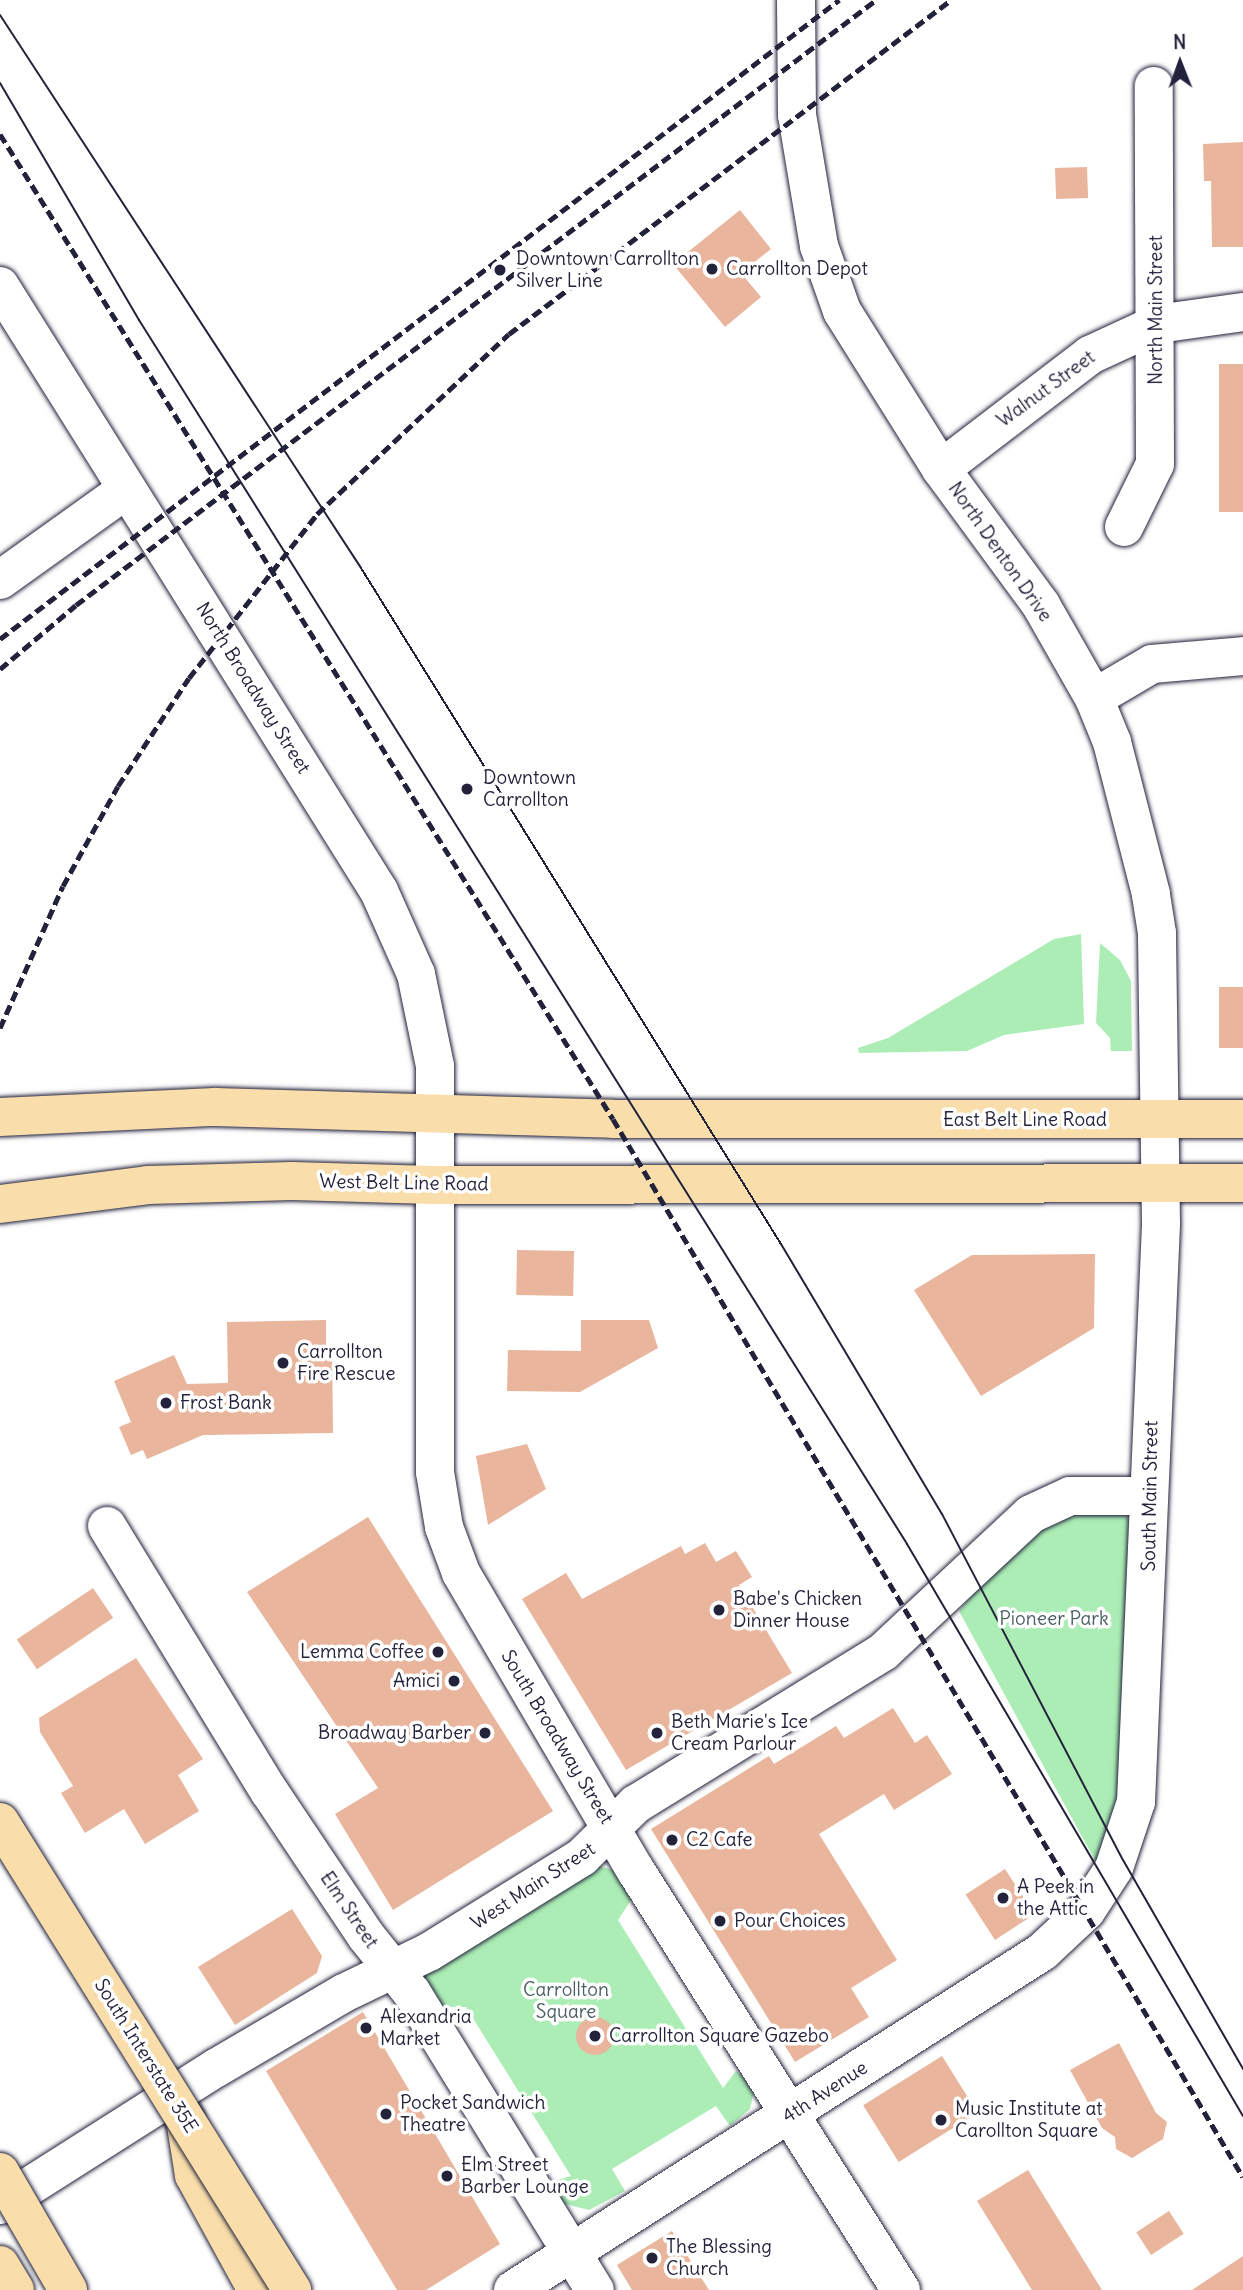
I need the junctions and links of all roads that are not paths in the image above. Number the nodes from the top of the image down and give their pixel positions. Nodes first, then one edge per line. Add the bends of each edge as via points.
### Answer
1 (796, 0) edge
2 (1154, 86) dead end
3 (0, 286) edge
4 (1243, 313) edge
5 (1157, 324) junction
6 (941, 469) junction
7 (127, 489) junction
8 (1124, 527) dead end
9 (0, 580) edge
10 (1243, 656) edge
11 (1094, 698) junction
12 (434, 1116) junction
13 (0, 1117) edge
14 (1243, 1119) edge
15 (1161, 1120) junction
16 (1161, 1182) junction
17 (1243, 1183) edge
18 (433, 1185) junction
19 (0, 1203) edge
20 (1149, 1496) junction
21 (107, 1526) dead end
22 (0, 1822) edge
23 (614, 1830) junction
24 (1114, 1868) joint
25 (390, 1968) junction
26 (789, 2115) junction
27 (185, 2119) junction
28 (0, 2172) edge
29 (0, 2205) edge
30 (573, 2253) junction
31 (0, 2264) edge
32 (15, 2290) edge
33 (68, 2290) edge
34 (257, 2290) edge
35 (292, 2290) edge
36 (513, 2290) edge
37 (595, 2290) edge
38 (901, 2290) edge

1 - 6 street, North Denton Drive via 797,115 819,246 842,311
2 - 5 street, North Main Street
3 - 7 street, North Broadway Street
4 - 5 street, Walnut Street
5 - 6 street, Walnut Street via 1090,355
5 - 8 street, North Main Street via 1155,464
6 - 11 street, North Denton Drive via 1041,605
7 - 9 street
7 - 12 street, North Broadway Street via 379,891 416,974 429,1022
10 - 11 street via 1152,664
11 - 15 street, North Denton Drive via 1112,742 1153,907
12 - 13 main road via 140,1107
12 - 15 main road, East Belt Line Road
12 - 18 street, South Broadway Street
14 - 15 main road, East Belt Line Road
15 - 16 street, South Main Street
16 - 17 main road
16 - 18 main road, West Belt Line Road
16 - 20 street, South Main Street
18 - 19 main road, West Belt Line Road via 292,1181 148,1185
18 - 23 street, South Broadway Street via 435,1472 444,1527 461,1573 520,1680
20 - 23 street, West Main Street via 1070,1496 1031,1514 883,1652 636,1804
20 - 24 street, South Main Street via 1139,1777
21 - 25 street, Elm Street via 269,1791
22 - 27 main road, South Interstate 35E, bridge
23 - 25 street, West Main Street via 582,1857 441,1945
23 - 26 street, South Broadway Street
24 - 26 street, 4th Avenue via 1086,1911 1042,1952
25 - 29 street, West Main Street via 216,2068
25 - 30 street, Elm Street via 412,1993
26 - 30 street, 4th Avenue
26 - 38 street, South Broadway Street
27 - 34 main road via 194,2175
27 - 35 main road, South Interstate 35E, bridge
28 - 33 main road, bridge
30 - 36 street, 4th Avenue
30 - 37 street, Elm Street
31 - 32 main road

